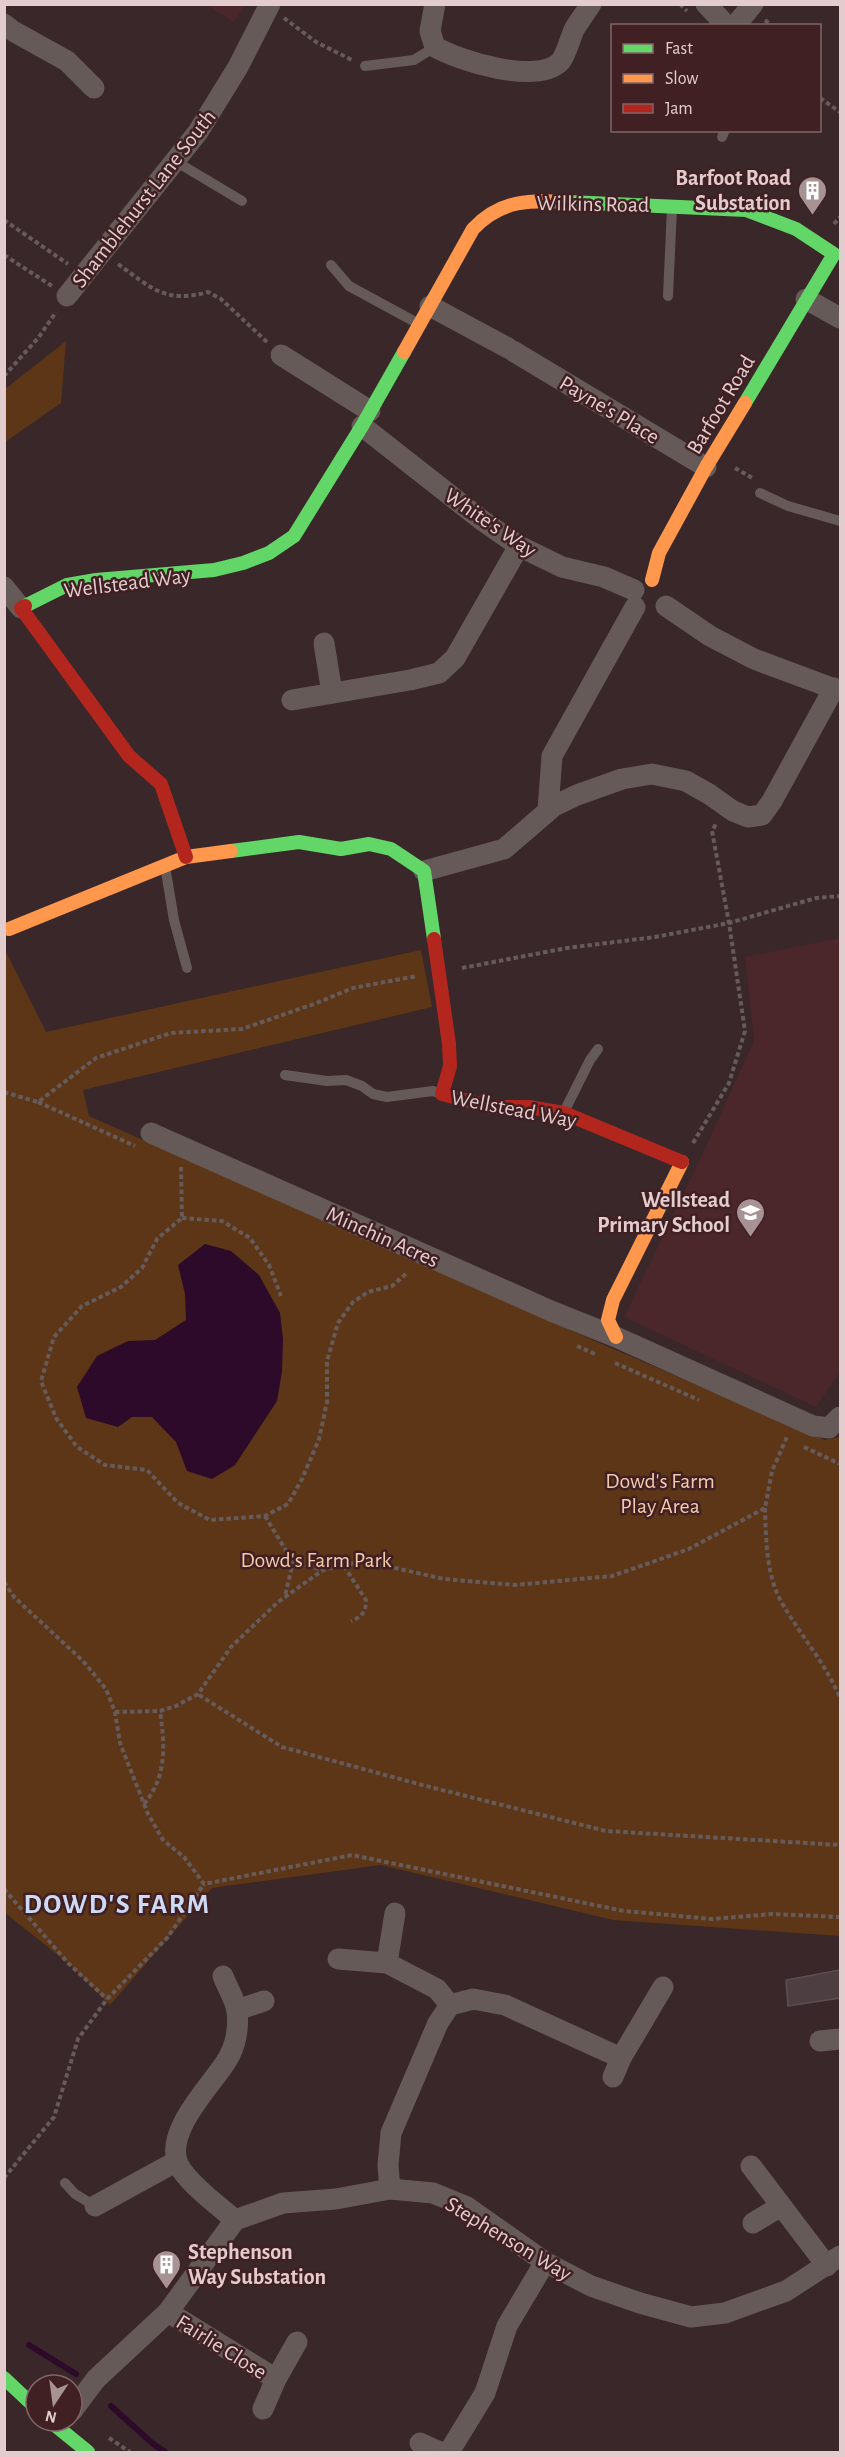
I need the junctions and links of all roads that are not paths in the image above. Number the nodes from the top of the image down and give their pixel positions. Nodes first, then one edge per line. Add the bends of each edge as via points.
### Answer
1 (435, 4) edge
2 (591, 4) edge
3 (706, 4) edge
4 (753, 4) edge
5 (268, 9) edge
6 (4, 24) edge
7 (725, 24) edge
8 (737, 24) edge
9 (435, 47) junction
10 (364, 66) road end
11 (94, 88) dead end
12 (175, 161) junction
13 (242, 201) dead end
14 (672, 205) junction
15 (834, 254) joint
16 (331, 265) dead end
17 (67, 296) road end
18 (668, 296) dead end
19 (806, 299) junction
20 (425, 315) junction
21 (840, 318) edge
22 (281, 355) road end
23 (366, 419) junction
24 (710, 462) junction
25 (760, 493) road end
26 (840, 521) edge
27 (519, 546) junction
28 (4, 587) edge
29 (640, 592) junction
30 (666, 606) junction
31 (21, 608) junction
32 (324, 643) dead end
33 (837, 690) edge
34 (332, 693) junction
35 (292, 700) dead end
36 (548, 810) junction
37 (186, 858) junction
38 (165, 866) junction
39 (424, 871) junction
40 (9, 929) dead end
41 (187, 968) dead end
42 (598, 1049) dead end
43 (285, 1075) dead end
44 (442, 1094) junction
45 (564, 1113) junction
46 (151, 1133) dead end
47 (616, 1337) junction
48 (840, 1417) edge
49 (395, 1913) dead end
50 (338, 1959) dead end
51 (387, 1964) junction
52 (223, 1976) dead end
53 (663, 1987) dead end
54 (264, 2001) dead end
55 (450, 2005) junction
56 (237, 2010) junction
57 (177, 2161) junction
58 (751, 2166) dead end
59 (65, 2183) dead end
60 (390, 2189) junction
61 (95, 2206) joint
62 (781, 2206) junction
63 (235, 2220) junction
64 (753, 2223) dead end
65 (834, 2261) edge
66 (545, 2262) junction
67 (168, 2312) junction
68 (297, 2342) dead end
69 (4, 2378) edge
70 (276, 2379) junction
71 (84, 2395) edge
72 (24, 2397) edge
73 (264, 2409) dead end
74 (68, 2433) edge
75 (420, 2443) dead end
76 (88, 2452) edge
77 (440, 2452) edge
78 (450, 2452) edge

1 - 9 street via 430,31
2 - 9 street via 560,61 544,70 497,69 448,55
3 - 7 street
4 - 8 street
5 - 12 street, Shamblehurst Lane South via 238,67
6 - 11 street via 67,61
9 - 10 lane via 414,60
12 - 13 lane
12 - 17 street, Shamblehurst Lane South
14 - 15 street, Wilkins Road via 746,210 796,230
14 - 18 lane
14 - 20 street, Wilkins Road via 533,200 498,208 473,230
15 - 19 street, Barfoot Road
16 - 20 lane via 349,286
19 - 21 street
19 - 24 street, Barfoot Road
20 - 23 street, Wilkins Road
20 - 24 street, Payne's Place via 510,350
22 - 23 street, White's Way
23 - 27 street, White's Way via 483,521
23 - 31 street, Wellstead Way via 294,536 279,549 256,560 206,572 65,585
24 - 29 street, Barfoot Road
25 - 26 lane via 788,506
27 - 29 street, White's Way via 561,567 604,577
27 - 34 street via 455,658 439,673
28 - 31 street
29 - 30 street via 665,588
29 - 30 street, White's Way via 641,613 653,615
29 - 36 street via 552,756
30 - 33 street via 754,660
31 - 37 street via 129,756 162,784
32 - 34 street
33 - 36 street via 762,815 748,817 686,781 652,774 588,791
34 - 35 street
36 - 39 street via 504,849
37 - 38 street
37 - 39 street via 299,842 341,849 369,844 391,849
38 - 40 street
38 - 41 lane
39 - 44 street, Wellstead Way via 449,1044 450,1066
42 - 45 lane
43 - 44 lane via 346,1080 387,1097 433,1091
44 - 45 street, Wellstead Way via 490,1107 529,1107
45 - 47 street, Wellstead Way via 682,1162 613,1300 609,1320
46 - 47 street, Minchin Acres
47 - 48 street via 813,1426 829,1428
49 - 51 street
50 - 51 street
51 - 55 street via 437,1989
52 - 56 street
53 - 55 street via 617,2068 505,2005 473,1999
54 - 56 street
55 - 60 street via 438,2023 391,2133
56 - 57 street via 236,2037 228,2058 185,2118 177,2141
57 - 61 street
57 - 63 street via 190,2180
58 - 62 street
59 - 61 lane
60 - 63 street, Stephenson Way via 283,2203
60 - 66 street, Stephenson Way via 433,2193 467,2208
62 - 64 street
62 - 65 street
63 - 67 street
65 - 66 street, Stephenson Way via 786,2291 725,2313 691,2317 591,2286
66 - 78 street via 507,2326 485,2393
67 - 70 street, Fairlie Close
67 - 71 street
68 - 70 street, Fairlie Close
69 - 72 street
70 - 73 street, Fairlie Close
74 - 76 street
75 - 77 street

